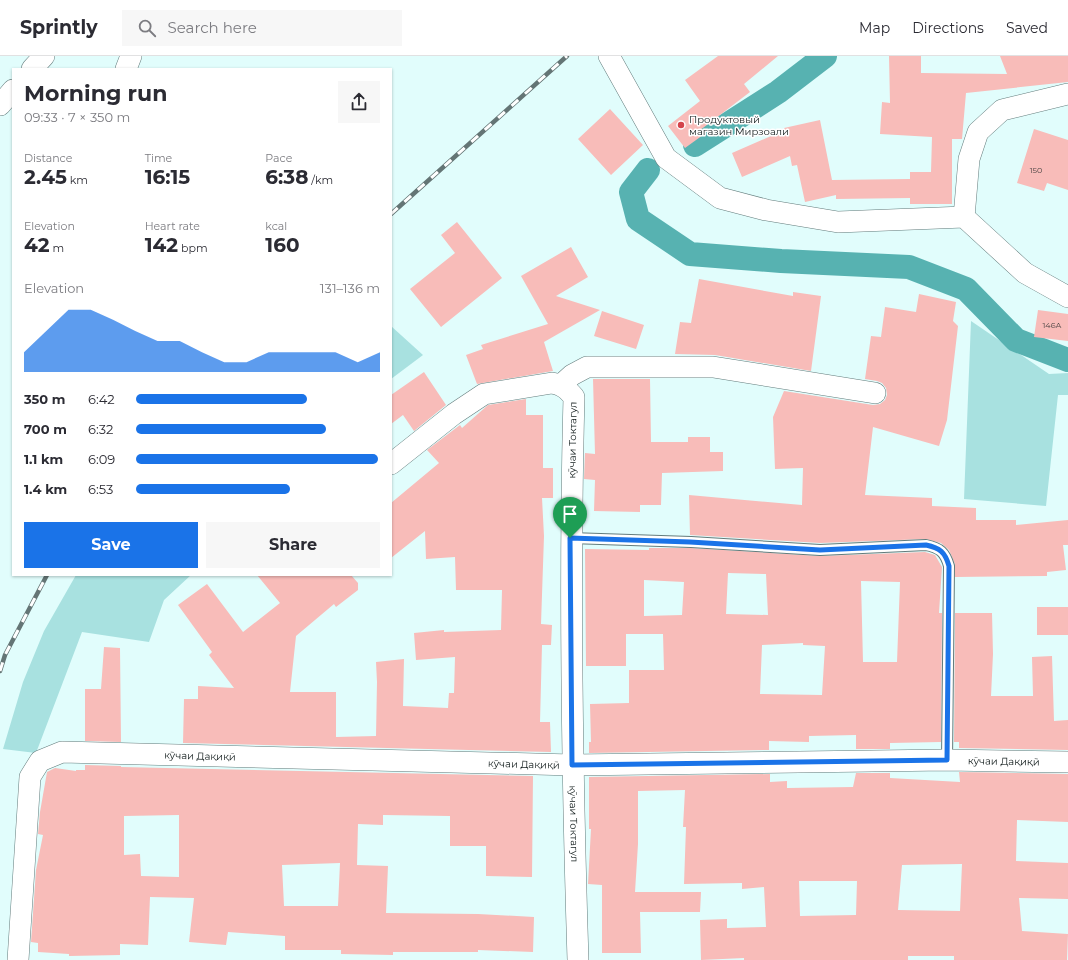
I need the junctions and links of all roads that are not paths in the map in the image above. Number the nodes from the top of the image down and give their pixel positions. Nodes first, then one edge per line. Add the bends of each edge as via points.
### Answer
1 (44, 56) edge
2 (131, 56) edge
3 (609, 56) edge
4 (33, 68) edge
5 (126, 68) edge
6 (12, 91) edge
7 (1068, 94) edge
8 (0, 105) edge
9 (964, 217) junction
10 (1068, 297) edge
11 (561, 385) junction
12 (875, 393) dead end
13 (392, 463) edge
14 (570, 538) junction
15 (947, 760) junction
16 (1068, 762) edge
17 (572, 765) junction
18 (18, 960) edge
19 (578, 960) edge

1 - 4 street
2 - 5 street
3 - 9 street via 666,158 720,198 766,210 838,222
6 - 8 street
7 - 9 street via 1002,110 978,132 969,159
9 - 10 street via 1025,273
11 - 12 street via 587,367 713,367
11 - 13 street via 552,383 484,394 454,414
11 - 14 street, кӯчаи Токтагул via 574,398
14 - 15 lane via 820,550 926,545 938,548 945,554 949,566
14 - 17 street, кӯчаи Токтагул
15 - 16 street, кӯчаи Дақиқӣ
15 - 17 street, кӯчаи Дақиқӣ
17 - 18 street, кӯчаи Дақиқӣ via 62,752 40,761 30,778
17 - 19 street, кӯчаи Токтагул

